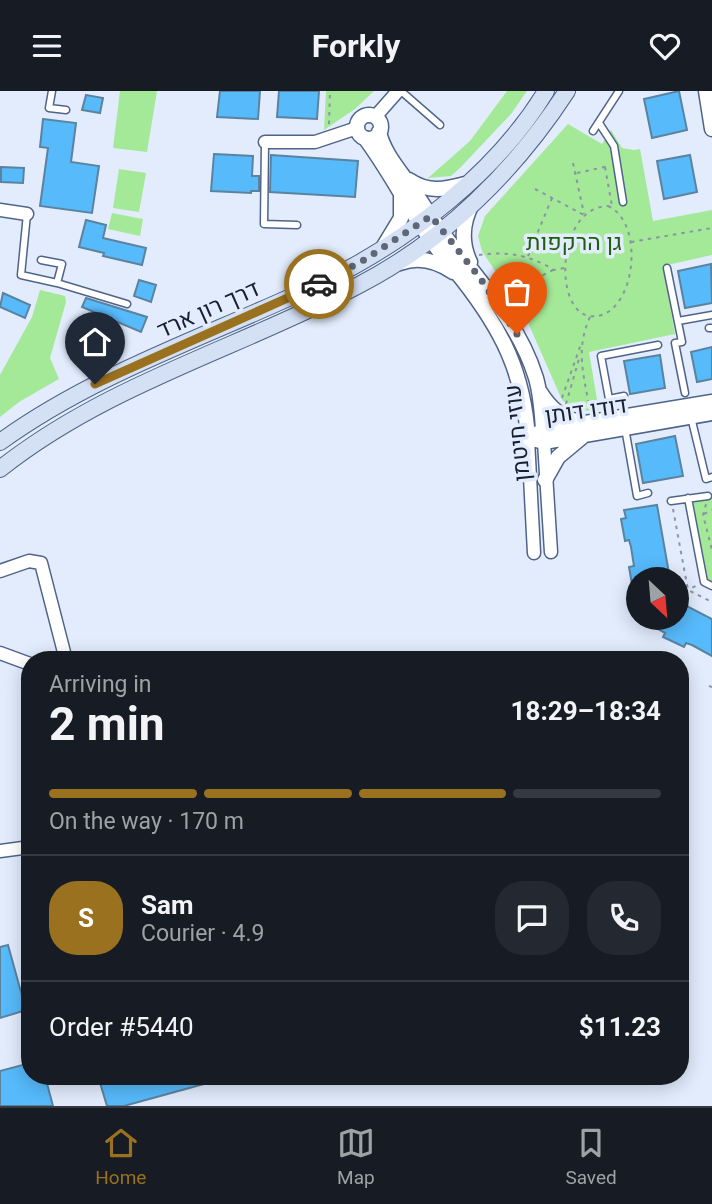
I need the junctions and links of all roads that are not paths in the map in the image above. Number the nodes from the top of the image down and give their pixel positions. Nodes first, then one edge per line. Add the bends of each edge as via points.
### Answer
1 (52, 91) edge
2 (400, 91) edge
3 (546, 91) edge
4 (566, 91) edge
5 (619, 91) edge
6 (707, 92) edge
7 (66, 110) dead end
8 (599, 123) junction
9 (377, 125) junction
10 (440, 125) dead end
11 (712, 129) edge
12 (593, 131) dead end
13 (361, 133) junction
14 (265, 142) joint
15 (471, 182) junction
16 (402, 183) junction
17 (623, 202) dead end
18 (472, 204) junction
19 (0, 210) edge
20 (27, 214) joint
21 (425, 220) junction
22 (297, 225) dead end
23 (435, 235) junction
24 (383, 247) junction
25 (41, 260) dead end
26 (393, 265) junction
27 (667, 268) dead end
28 (480, 278) junction
29 (463, 279) junction
30 (57, 283) junction
31 (127, 304) dead end
32 (712, 315) edge
33 (678, 321) junction
34 (658, 345) dead end
35 (538, 386) junction
36 (685, 393) dead end
37 (624, 396) dead end
38 (712, 402) edge
39 (712, 413) edge
40 (691, 417) junction
41 (589, 426) junction
42 (625, 428) junction
43 (543, 436) junction
44 (528, 439) junction
45 (0, 442) edge
46 (0, 469) edge
47 (712, 477) edge
48 (545, 480) junction
49 (648, 493) dead end
50 (708, 496) road end
51 (688, 498) junction
52 (671, 501) road end
53 (551, 552) dead end
54 (534, 553) dead end
55 (0, 571) edge
56 (712, 586) edge
57 (64, 651) edge
58 (0, 653) edge
59 (21, 661) edge
60 (21, 848) edge
61 (0, 851) edge

1 - 7 lane via 50,108
2 - 9 street
2 - 10 lane
3 - 15 main road, דרך רון ארד via 516,133
4 - 18 main road, דרך רון ארד via 519,157
5 - 8 lane
6 - 11 street
8 - 12 lane
8 - 17 lane via 614,146
9 - 13 street via 375,137
9 - 13 street via 364,117 359,121
9 - 16 street
13 - 14 street via 307,143
13 - 16 street
14 - 22 lane via 264,224
15 - 16 street via 434,191
15 - 21 main road, דרך רון ארד
16 - 21 street, עוזי חיטמן
16 - 24 street via 401,218
18 - 23 main road, דרך רון ארד
18 - 28 street via 463,234 467,256
19 - 20 street
20 - 30 lane via 21,275
21 - 23 street, עוזי חיטמן
21 - 24 main road, דרך רון ארד
23 - 26 main road, דרך רון ארד
23 - 28 street, עוזי חיטמן
23 - 29 street, עוזי חיטמן
24 - 45 main road, דרך רון ארד via 326,281 75,394
25 - 30 lane via 62,264
26 - 29 street via 412,259 430,261
26 - 46 main road, דרך רון ארד via 319,306 105,401 41,438
27 - 33 lane
28 - 35 street, עוזי חיטמן via 517,334
29 - 44 street, עוזי חיטמן via 512,358 523,393
30 - 31 lane
32 - 33 lane
33 - 36 lane via 682,342 675,343
34 - 37 lane via 601,356 609,398
35 - 41 street via 560,414
35 - 43 street, עוזי חיטמן
38 - 41 street, דודו דותן
39 - 40 street, דודו דותן
40 - 42 street, דודו דותן
40 - 47 lane via 706,478
41 - 42 street, דודו דותן
41 - 43 street, דודו דותן
41 - 48 street via 562,452
42 - 49 lane via 637,496
43 - 44 street, דודו דותן
43 - 48 street, עוזי חיטמן
44 - 54 street, עוזי חיטמן
48 - 53 street, עוזי חיטמן
50 - 51 lane
51 - 52 lane
51 - 56 lane via 704,582
55 - 57 street via 29,561 41,563
58 - 59 street
60 - 61 street

